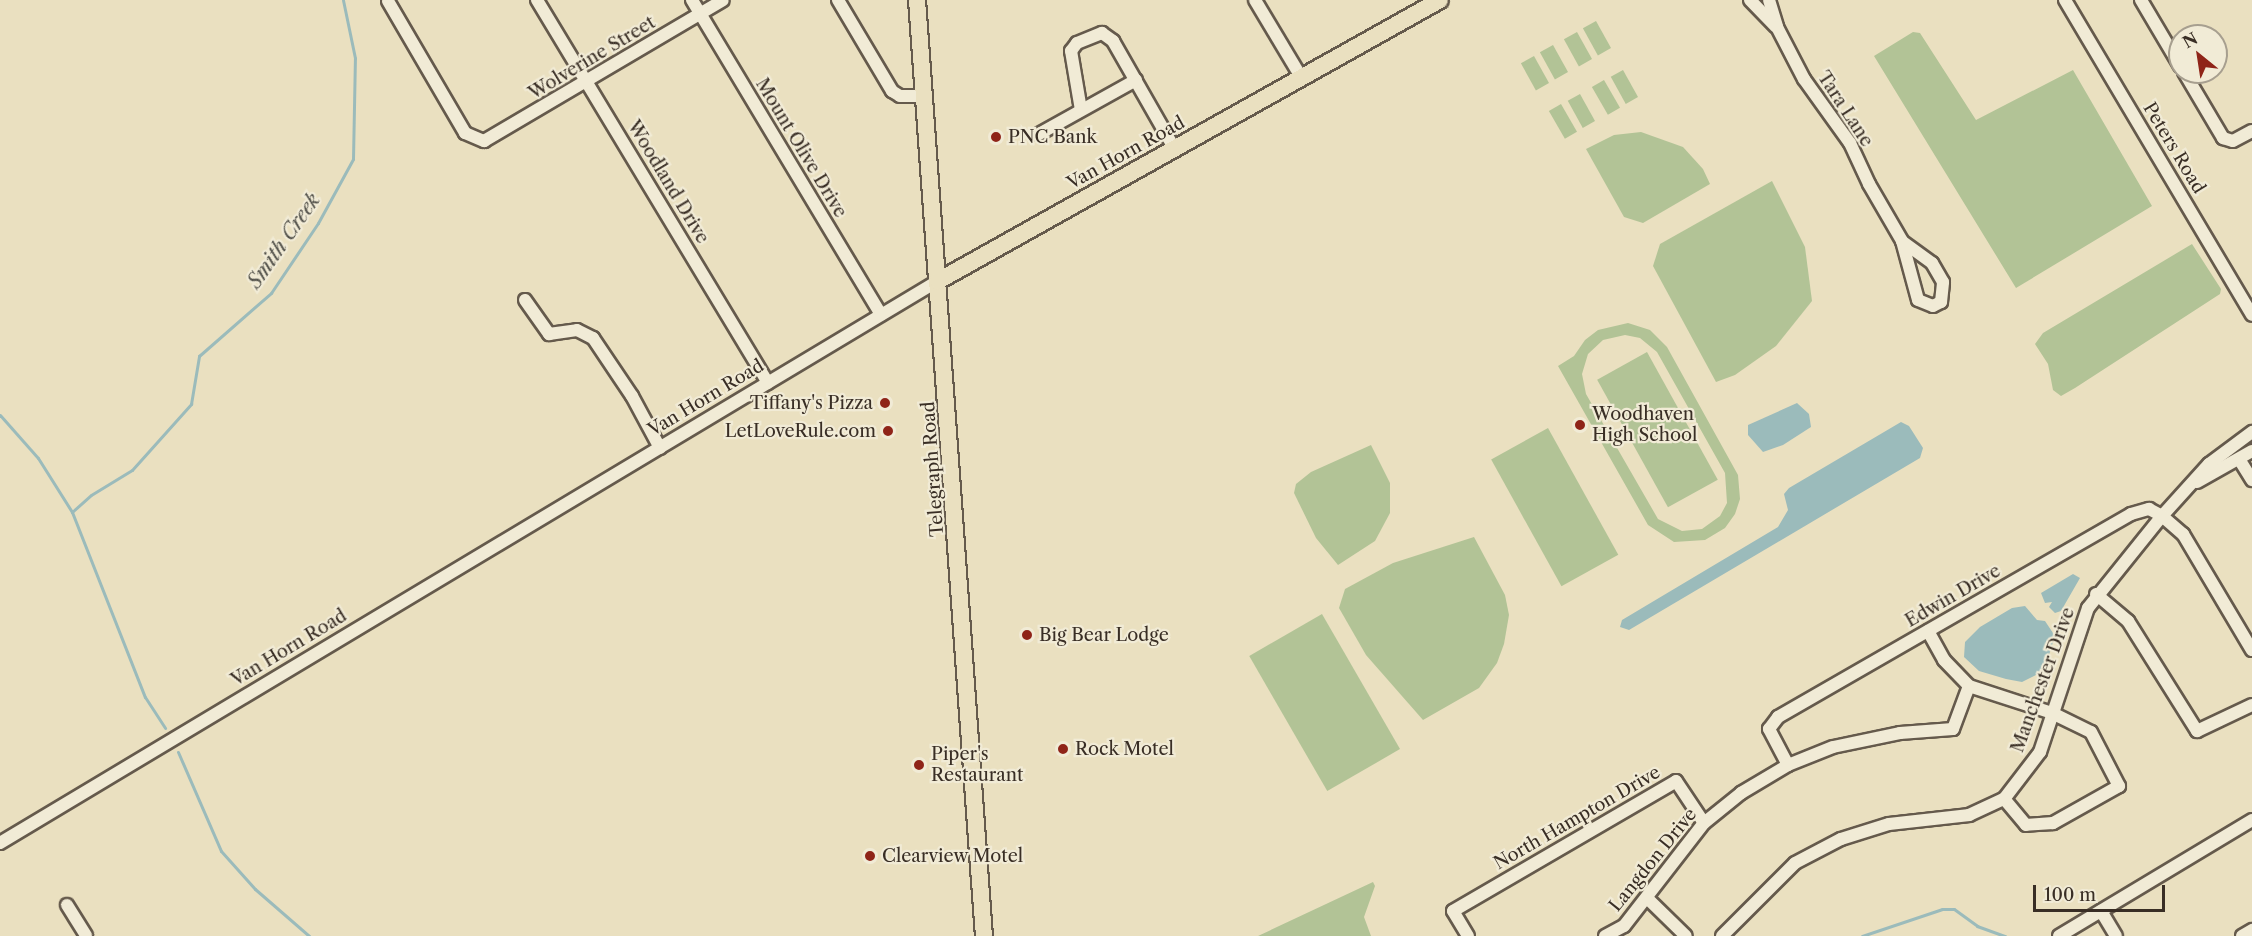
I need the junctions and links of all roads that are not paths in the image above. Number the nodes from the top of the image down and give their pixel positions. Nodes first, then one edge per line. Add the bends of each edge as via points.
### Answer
1 (537, 0) edge
2 (692, 0) edge
3 (723, 0) edge
4 (838, 0) edge
5 (917, 0) edge
6 (1255, 0) edge
7 (1440, 0) edge
8 (1750, 0) edge
9 (1768, 0) edge
10 (2065, 0) edge
11 (2141, 0) edge
12 (388, 1) edge
13 (700, 14) junction
14 (1777, 27) junction
15 (2168, 46) edge
16 (1301, 77) junction
17 (1136, 80) junction
18 (588, 82) junction
19 (2191, 84) edge
20 (925, 96) junction
21 (1081, 110) junction
22 (2252, 131) edge
23 (1039, 134) dead end
24 (1174, 148) junction
25 (1902, 241) junction
26 (938, 281) junction
27 (525, 300) dead end
28 (881, 315) junction
29 (2252, 315) edge
30 (768, 383) junction
31 (2252, 432) edge
32 (660, 448) junction
33 (2252, 451) edge
34 (2239, 459) junction
35 (2252, 480) edge
36 (2188, 487) junction
37 (2162, 516) junction
38 (2097, 594) junction
39 (1928, 631) junction
40 (2252, 650) edge
41 (1969, 686) junction
42 (2252, 705) edge
43 (2052, 713) junction
44 (1788, 765) junction
45 (2004, 799) junction
46 (2252, 820) edge
47 (1704, 823) junction
48 (0, 843) edge
49 (1647, 898) junction
50 (67, 905) dead end
51 (2101, 911) junction
52 (2252, 930) edge
53 (86, 936) edge
54 (984, 936) edge
55 (1468, 936) edge
56 (1605, 936) edge
57 (1686, 936) edge
58 (1722, 936) edge
59 (2059, 936) edge
60 (2116, 936) edge
61 (2242, 936) edge

1 - 18 street, Woodland Drive
2 - 13 street, Mount Olive Drive
3 - 13 street, Wolverine Street
4 - 20 street via 892,92 900,96
5 - 20 main road, Telegraph Road
6 - 16 street
7 - 16 main road, Van Horn Road
8 - 14 street, Tara Lane
9 - 14 street, Tara Lane
10 - 29 street, Peters Road
11 - 15 street
12 - 18 street, Wolverine Street via 465,133 478,141 491,139
13 - 18 street, Wolverine Street
13 - 28 street, Mount Olive Drive
14 - 25 street, Tara Lane via 1804,79 1850,143
16 - 24 main road, Van Horn Road
17 - 21 street
17 - 21 street via 1107,35 1097,34 1077,43 1071,54
17 - 24 street
18 - 30 street, Woodland Drive
19 - 22 street via 2223,138 2234,141
20 - 26 main road, Telegraph Road
21 - 23 street
24 - 26 main road, Van Horn Road
25 - 25 street, Tara Lane via 1918,300 1933,306 1944,296 1943,282 1932,262
26 - 28 street, Van Horn Road
26 - 54 main road, Telegraph Road
27 - 32 street via 549,334 577,330 593,338 632,396
28 - 30 street, Van Horn Road
30 - 32 street, Van Horn Road
31 - 36 street via 2228,446
32 - 48 street, Van Horn Road
33 - 34 street
34 - 35 street
34 - 36 street
36 - 37 street
37 - 38 street, Manchester Drive
37 - 39 street, Edwin Drive via 2149,508 2140,510
37 - 40 street via 2183,534
38 - 42 street via 2128,621 2197,731
38 - 43 street, Manchester Drive via 2081,622
39 - 41 street via 1944,660
39 - 44 street, Edwin Drive via 1778,717 1769,729
41 - 43 street
41 - 44 street, Langdon Drive via 1953,729 1900,733 1833,747
43 - 45 street, Manchester Drive via 2040,752
43 - 45 street via 2091,732 2119,786 2053,823 2026,825
44 - 47 street, Langdon Drive via 1741,793
45 - 58 street, Manchester Drive via 1969,815 1889,824 1841,839 1795,863
46 - 51 street
47 - 49 street, Langdon Drive via 1674,857
47 - 55 street, North Hampton Drive via 1676,781 1453,911
49 - 56 street, Langdon Drive via 1624,926
49 - 57 street
50 - 53 street
51 - 59 street
51 - 60 street
52 - 61 street

